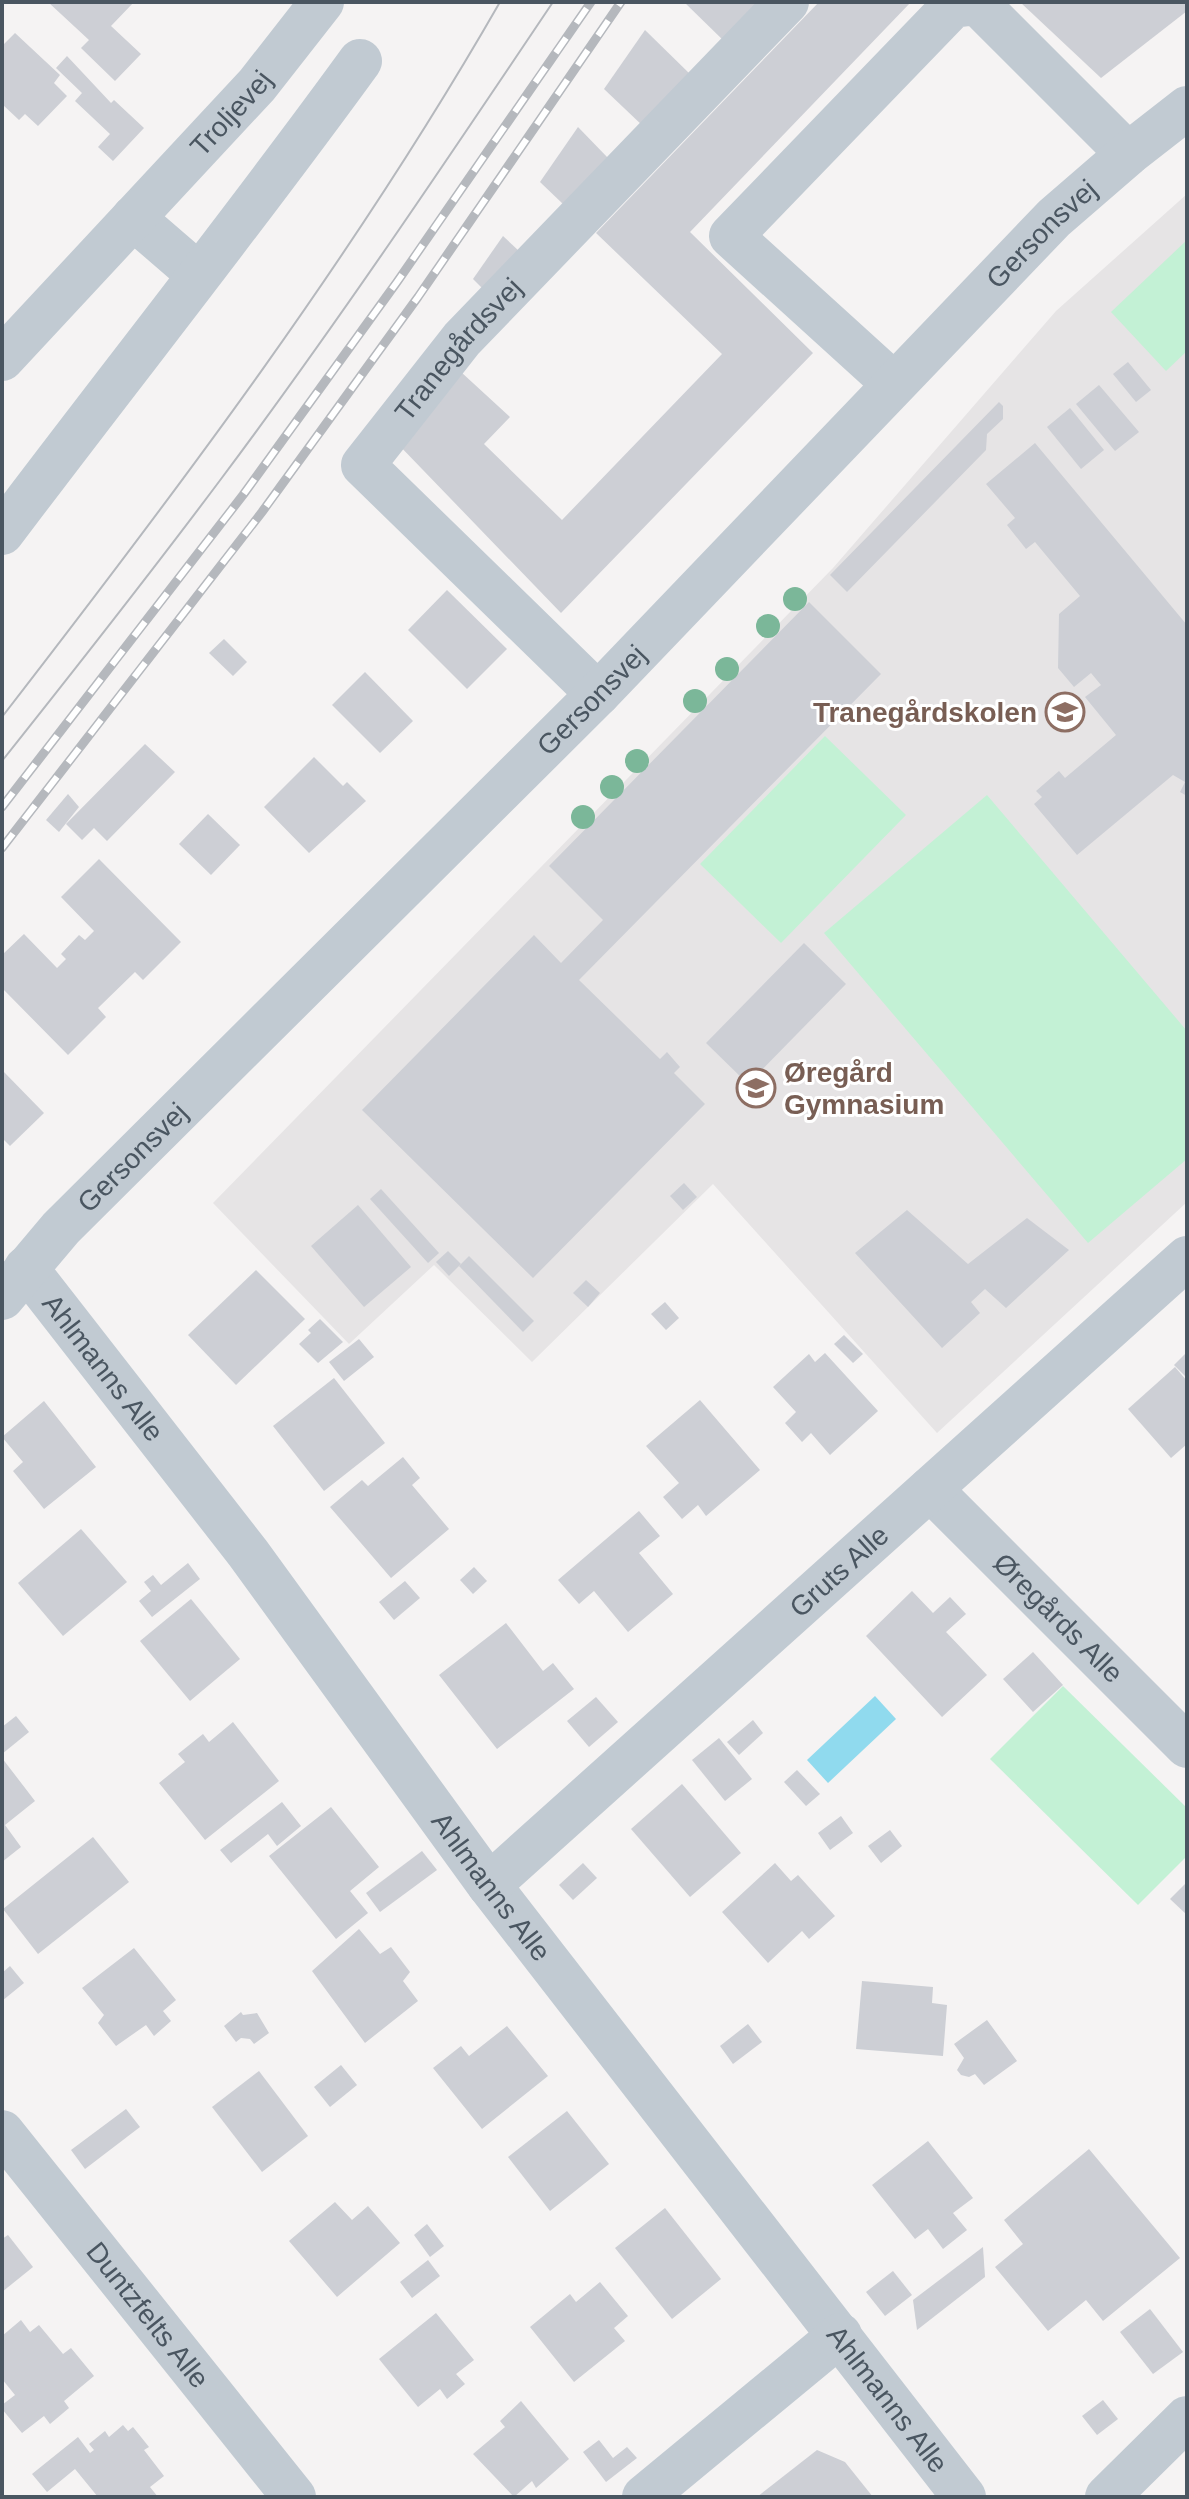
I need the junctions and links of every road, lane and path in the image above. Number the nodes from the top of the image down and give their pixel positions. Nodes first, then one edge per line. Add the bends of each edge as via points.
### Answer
1 (322, 2) edge
2 (787, 2) edge
3 (360, 61) dead end
4 (1187, 108) edge
5 (1128, 154) junction
6 (133, 218) junction
7 (198, 274) junction
8 (2, 359) edge
9 (894, 384) junction
10 (2, 533) edge
11 (598, 694) junction
12 (1187, 1258) edge
13 (14, 1283) edge
14 (930, 1489) junction
15 (1187, 1746) edge
16 (489, 1885) junction
17 (2, 2132) edge
18 (840, 2335) junction
19 (1187, 2418) edge
20 (294, 2497) edge
21 (644, 2497) edge
22 (964, 2497) edge
23 (1107, 2497) edge

1 - 6 street, Troljevej via 257,85
2 - 11 street, Tranegårdsvej via 462,339 363,465
3 - 7 street via 259,201
4 - 5 street, Gersonsvej
5 - 9 street, Gersonsvej via 1054,218
5 - 9 street via 977,3 953,6 731,236
6 - 7 street
6 - 8 street, Troljevej
7 - 10 street
9 - 11 street, Gersonsvej
11 - 13 street, Gersonsvej via 61,1228
12 - 14 street, Gruts Alle
13 - 16 street, Ahlmanns Alle via 248,1553
14 - 15 street, Øregårds Alle
14 - 16 street, Gruts Alle
16 - 18 street, Ahlmanns Alle
17 - 20 street, Duntzfelts Alle
18 - 21 street
18 - 22 street, Ahlmanns Alle
19 - 23 street

